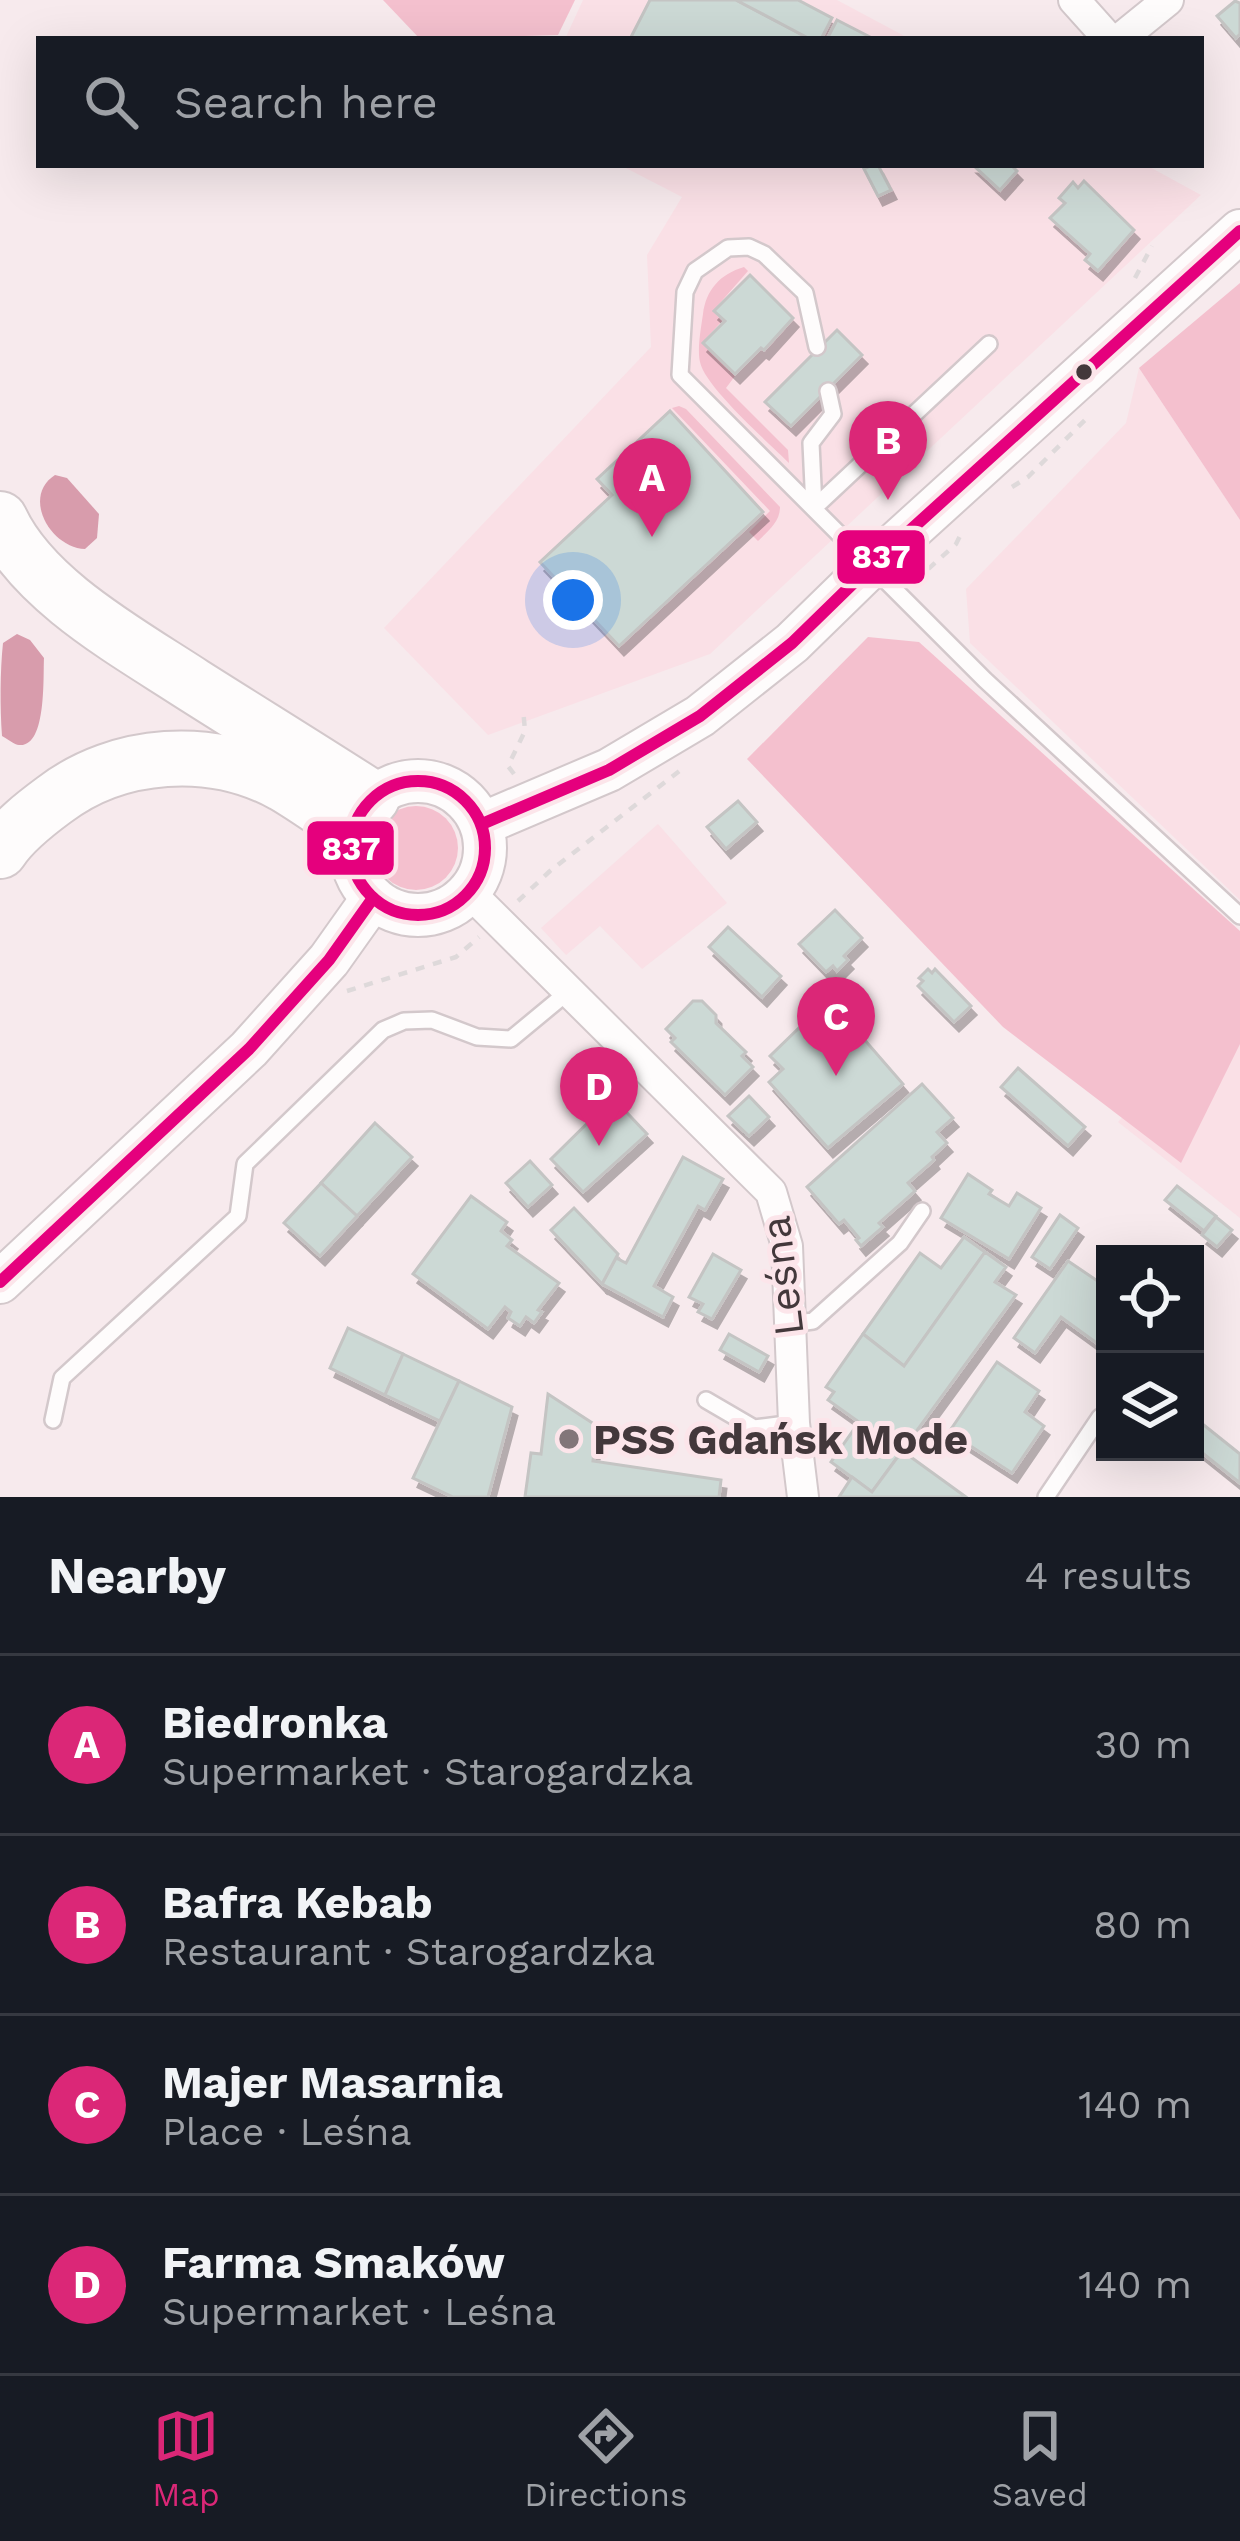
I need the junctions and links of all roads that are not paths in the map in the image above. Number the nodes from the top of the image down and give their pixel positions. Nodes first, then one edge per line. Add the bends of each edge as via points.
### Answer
1 (1074, 0) edge
2 (1168, 0) edge
3 (1106, 36) edge
4 (1124, 36) edge
5 (1240, 231) edge
6 (989, 344) dead end
7 (818, 346) dead end
8 (828, 392) dead end
9 (814, 508) junction
10 (0, 519) edge
11 (872, 565) junction
12 (363, 814) junction
13 (482, 824) junction
14 (0, 851) edge
15 (470, 893) junction
16 (373, 898) junction
17 (1240, 916) edge
18 (568, 991) junction
19 (922, 1211) dead end
20 (0, 1282) edge
21 (790, 1324) junction
22 (706, 1400) dead end
23 (53, 1420) dead end
24 (794, 1423) junction
25 (1096, 1423) edge
26 (803, 1497) edge
27 (1046, 1497) edge

1 - 3 street
2 - 4 street
5 - 11 main road
6 - 9 lane
7 - 9 lane via 805,293 764,254 728,248 695,271 685,292 680,375
8 - 9 lane via 833,414 811,443
9 - 11 lane
10 - 12 highway via 50,583
11 - 13 main road via 792,644 700,716 609,770
11 - 17 lane
12 - 13 main road via 395,784 421,780 447,786
12 - 14 highway via 252,771 165,758 70,788
12 - 16 main road via 353,867
13 - 15 main road via 487,848
15 - 16 main road via 422,916
15 - 18 street, Leśna
16 - 20 main road via 249,1049
18 - 21 street, Leśna via 771,1192 787,1246
18 - 23 lane via 511,1039 477,1037 432,1020 382,1030 245,1164 238,1216 62,1378
19 - 21 lane via 900,1243 813,1321
21 - 24 street, Leśna
22 - 24 lane via 754,1428
24 - 26 street, Leśna
25 - 27 lane

